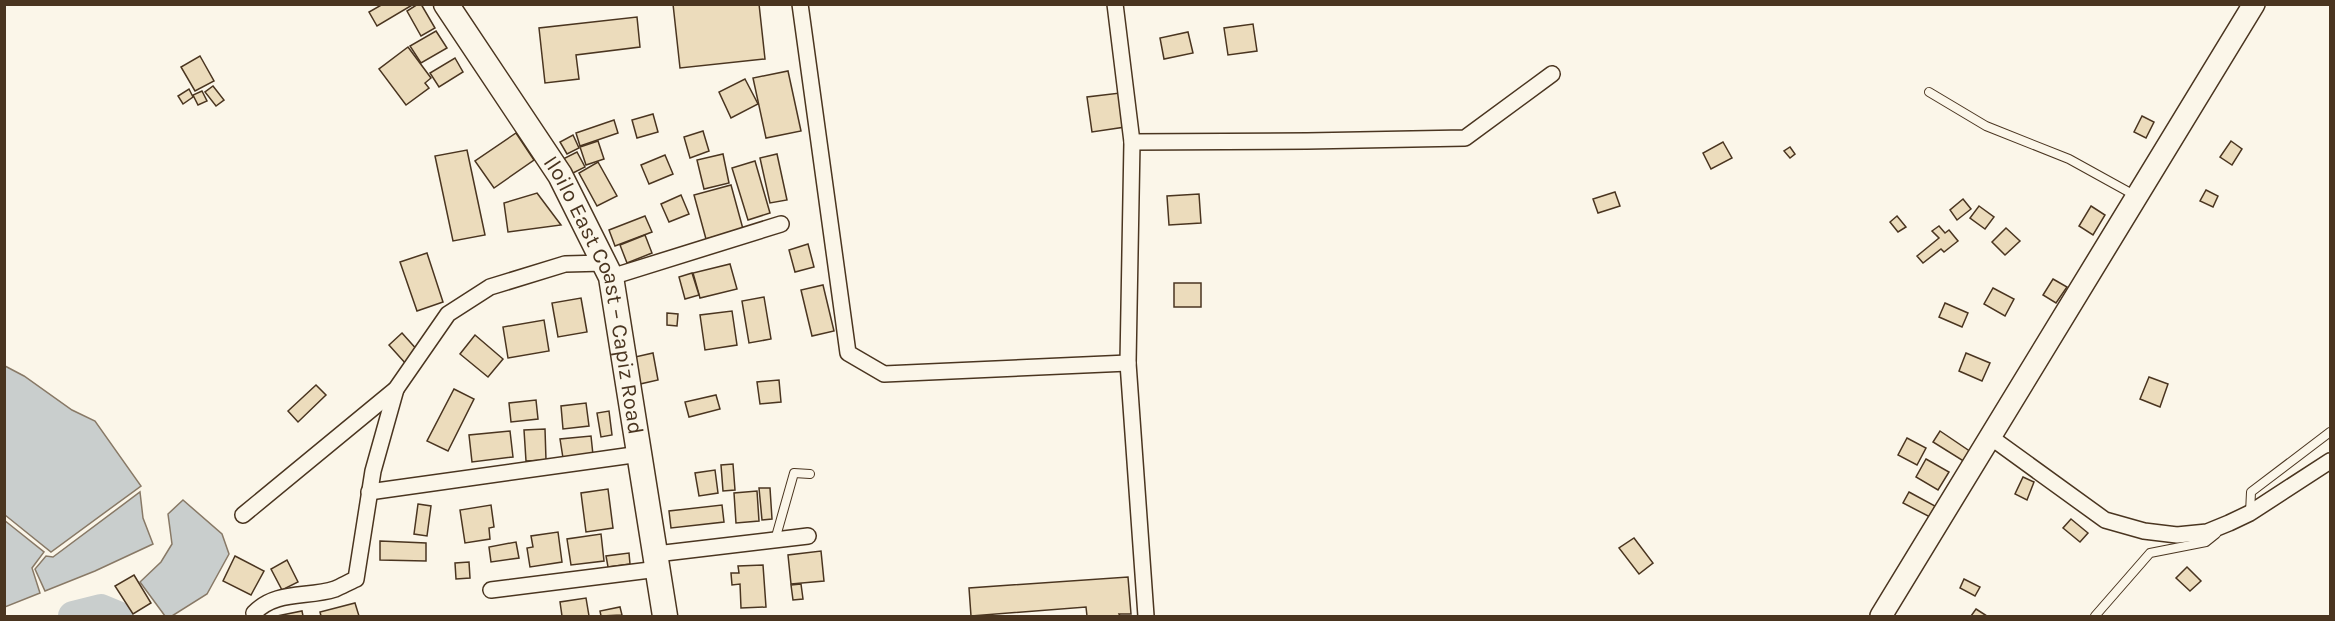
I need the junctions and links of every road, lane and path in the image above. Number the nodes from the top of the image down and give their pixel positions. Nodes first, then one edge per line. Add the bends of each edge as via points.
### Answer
1 (446, 4) edge
2 (800, 4) edge
3 (1115, 4) edge
4 (2254, 4) edge
5 (1552, 74) dead end
6 (1929, 92) dead end
7 (1132, 142) junction
8 (2136, 197) junction
9 (781, 224) dead end
10 (608, 270) junction
11 (1128, 363) junction
12 (396, 389) junction
13 (2331, 432) edge
14 (1989, 436) junction
15 (640, 454) junction
16 (2331, 461) edge
17 (810, 474) dead end
18 (369, 492) junction
19 (2250, 513) junction
20 (243, 515) dead end
21 (2229, 523) junction
22 (808, 536) dead end
23 (775, 540) junction
24 (657, 561) junction
25 (491, 590) dead end
26 (256, 616) edge
27 (665, 616) edge
28 (1146, 616) edge
29 (1881, 616) edge
30 (2095, 616) edge

1 - 10 main road, Iloilo East Coast – Capiz Road via 560,175
2 - 11 street via 848,353 884,374
3 - 7 street
4 - 8 main road
5 - 7 street via 1465,138
6 - 8 lane via 1986,126 2069,159
7 - 11 street
8 - 14 main road
9 - 10 street
10 - 12 street via 565,264 489,287 448,314
10 - 15 main road, Iloilo East Coast – Capiz Road
11 - 28 street
12 - 18 street
12 - 20 street
13 - 19 lane via 2251,492
14 - 21 street via 2105,520 2177,535 2207,532
14 - 29 main road
15 - 18 street
15 - 24 main road, Iloilo East Coast – Capiz Road
16 - 19 street
17 - 23 lane via 794,473
18 - 26 street via 356,579 334,589 264,603 254,613
19 - 21 street
21 - 30 lane via 2206,542 2150,553
22 - 23 street
23 - 24 street
24 - 25 street
24 - 27 main road, Iloilo East Coast – Capiz Road

